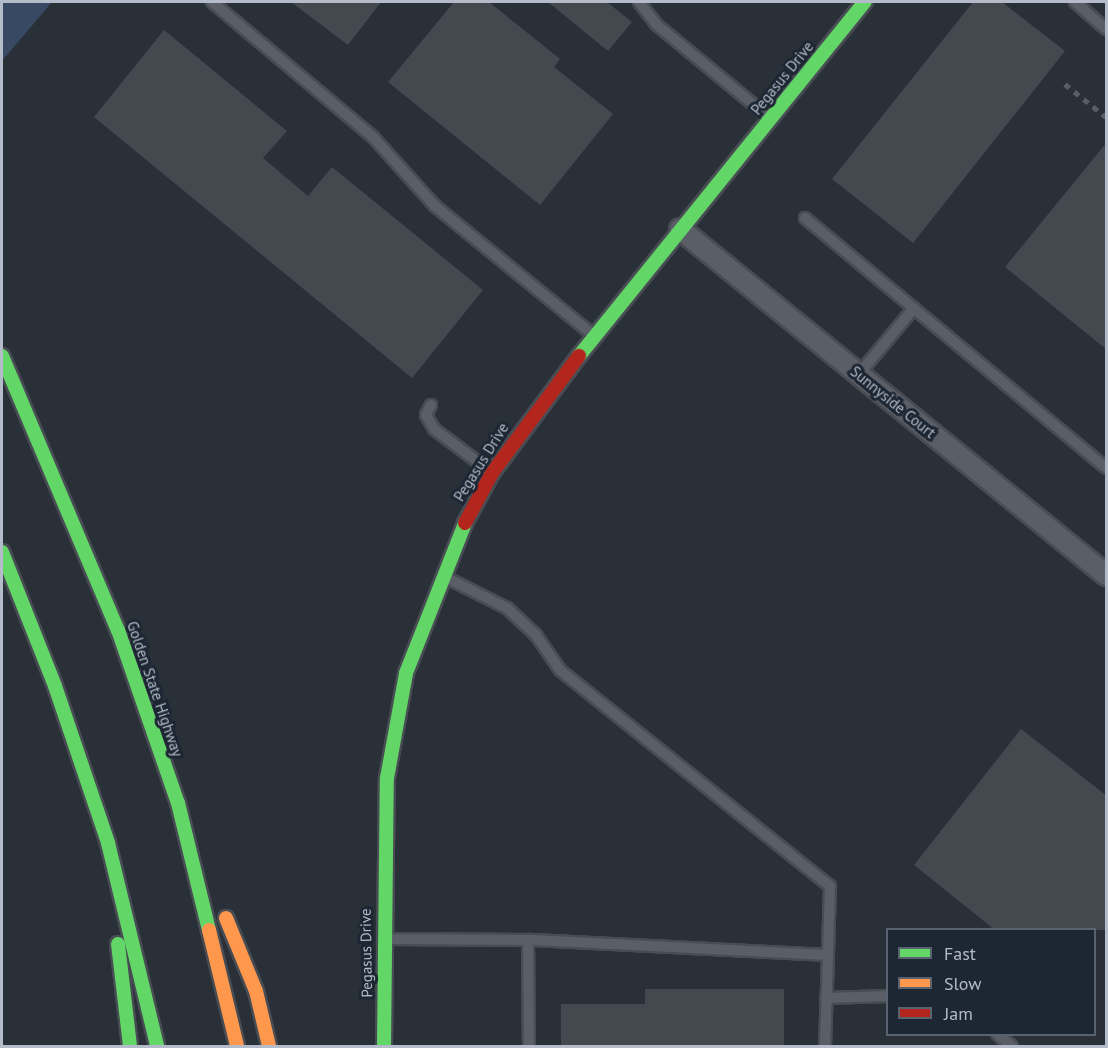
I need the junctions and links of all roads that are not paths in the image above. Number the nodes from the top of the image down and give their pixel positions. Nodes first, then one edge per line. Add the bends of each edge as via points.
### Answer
1 (212, 2) edge
2 (639, 2) edge
3 (865, 2) edge
4 (1075, 2) edge
5 (1107, 29) edge
6 (770, 118) junction
7 (805, 218) dead end
8 (680, 229) junction
9 (914, 308) junction
10 (593, 335) junction
11 (2, 356) edge
12 (859, 374) junction
13 (431, 405) dead end
14 (1107, 468) edge
15 (492, 472) junction
16 (2, 552) edge
17 (1105, 571) edge
18 (440, 575) junction
19 (178, 803) junction
20 (108, 843) junction
21 (382, 939) junction
22 (528, 940) junction
23 (828, 955) junction
24 (886, 996) edge
25 (826, 998) junction
26 (998, 1036) edge
27 (130, 1047) edge
28 (157, 1047) edge
29 (237, 1047) edge
30 (269, 1047) edge
31 (384, 1047) edge
32 (529, 1047) edge
33 (825, 1047) edge
34 (1012, 1047) edge

1 - 10 lane via 373,137 435,206
2 - 6 lane via 657,25
3 - 6 main road, Pegasus Drive
4 - 5 lane
6 - 8 main road, Pegasus Drive
7 - 9 lane
8 - 10 main road, Pegasus Drive
8 - 12 street, Sunnyside Court
9 - 12 lane
9 - 14 lane
10 - 15 main road, Pegasus Drive
11 - 19 main road, Golden State Highway via 118,630
12 - 17 street, Sunnyside Court
13 - 15 lane via 426,415 434,429
15 - 18 main road, Pegasus Drive
16 - 20 main road via 55,686
18 - 21 main road, Pegasus Drive via 406,673 395,724 383,833
18 - 23 lane via 507,608 536,635 560,670 830,886
19 - 29 main road, Golden State Highway
19 - 30 main road via 256,991
20 - 27 main road
20 - 28 main road
21 - 22 lane
21 - 31 main road, Pegasus Drive
22 - 23 lane
22 - 32 lane
23 - 25 lane
24 - 25 lane
25 - 33 lane
26 - 34 lane

